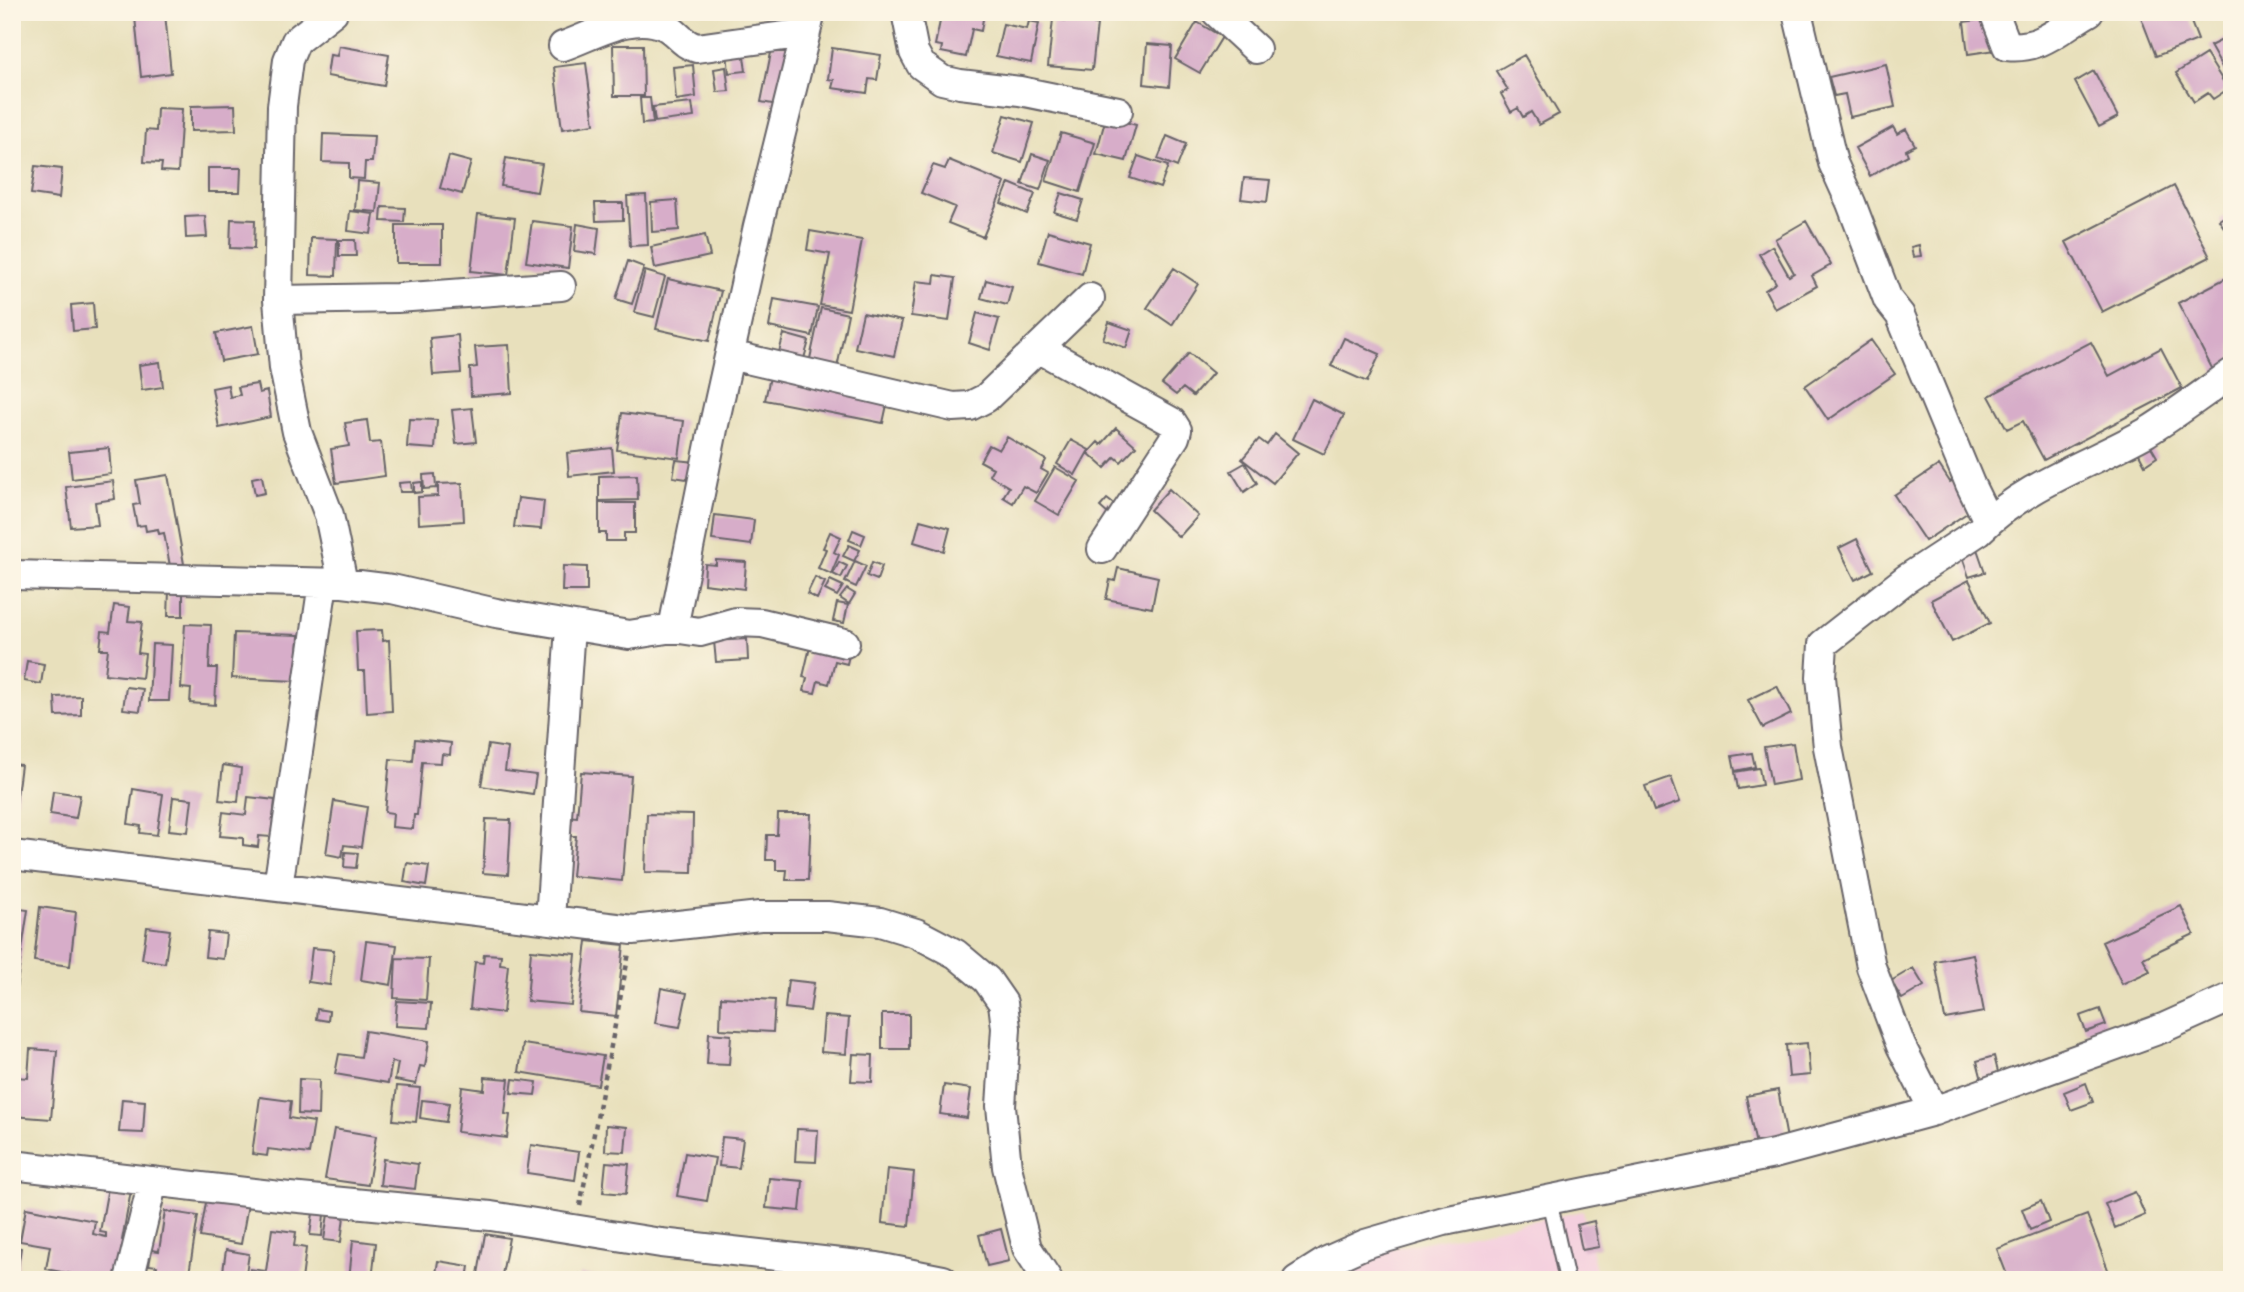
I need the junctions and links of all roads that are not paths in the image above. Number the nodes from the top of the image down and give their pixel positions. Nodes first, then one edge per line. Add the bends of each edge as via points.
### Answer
1 (333, 12) edge
2 (906, 12) edge
3 (1216, 12) edge
4 (1797, 12) edge
5 (1994, 12) edge
6 (2089, 12) edge
7 (808, 22) edge
8 (563, 46) dead end
9 (1256, 49) dead end
10 (1118, 111) dead end
11 (561, 286) dead end
12 (1090, 298) dead end
13 (278, 300) junction
14 (1038, 348) junction
15 (730, 355) junction
16 (2232, 373) edge
17 (1988, 521) junction
18 (1102, 549) dead end
19 (12, 575) edge
20 (333, 583) junction
21 (570, 627) junction
22 (673, 628) junction
23 (845, 643) dead end
24 (12, 855) edge
25 (278, 887) junction
26 (550, 919) junction
27 (2232, 997) edge
28 (1934, 1111) junction
29 (12, 1165) edge
30 (153, 1181) junction
31 (1549, 1200) junction
32 (1337, 1269) edge
33 (129, 1280) edge
34 (943, 1280) edge
35 (1048, 1280) edge
36 (1297, 1280) edge
37 (1567, 1280) edge

1 - 13 street via 296,41 288,60 282,106
2 - 10 street via 914,52 921,65 942,80
3 - 9 street
4 - 17 street via 1833,163 1888,300 1900,315
5 - 6 street via 2007,46 2020,48 2043,41
7 - 8 street via 697,48 664,26 626,23
7 - 15 street
11 - 13 street via 397,298
12 - 14 street
13 - 20 street via 284,368 297,432 329,515
14 - 15 street via 986,398 970,406 953,407
14 - 18 street via 1172,422 1177,430
15 - 22 street
16 - 17 street via 2147,432 2034,489
17 - 28 street via 1823,644 1821,677 1828,747 1871,967 1901,1046
19 - 20 street
20 - 21 street via 392,589
20 - 25 street
21 - 22 street via 629,635
21 - 26 street
22 - 23 street via 700,632 736,622 762,623
24 - 25 street
25 - 26 street
26 - 35 street via 633,930 760,916 827,916 880,922 916,933 956,954 987,980 1003,1003 1001,1106 1007,1167 1027,1248
27 - 28 street via 2163,1028
28 - 31 street via 1774,1154
29 - 30 street
30 - 33 street
30 - 34 street via 491,1216 661,1243 877,1267
31 - 32 street via 1444,1221 1365,1244
31 - 37 lane
32 - 36 street

